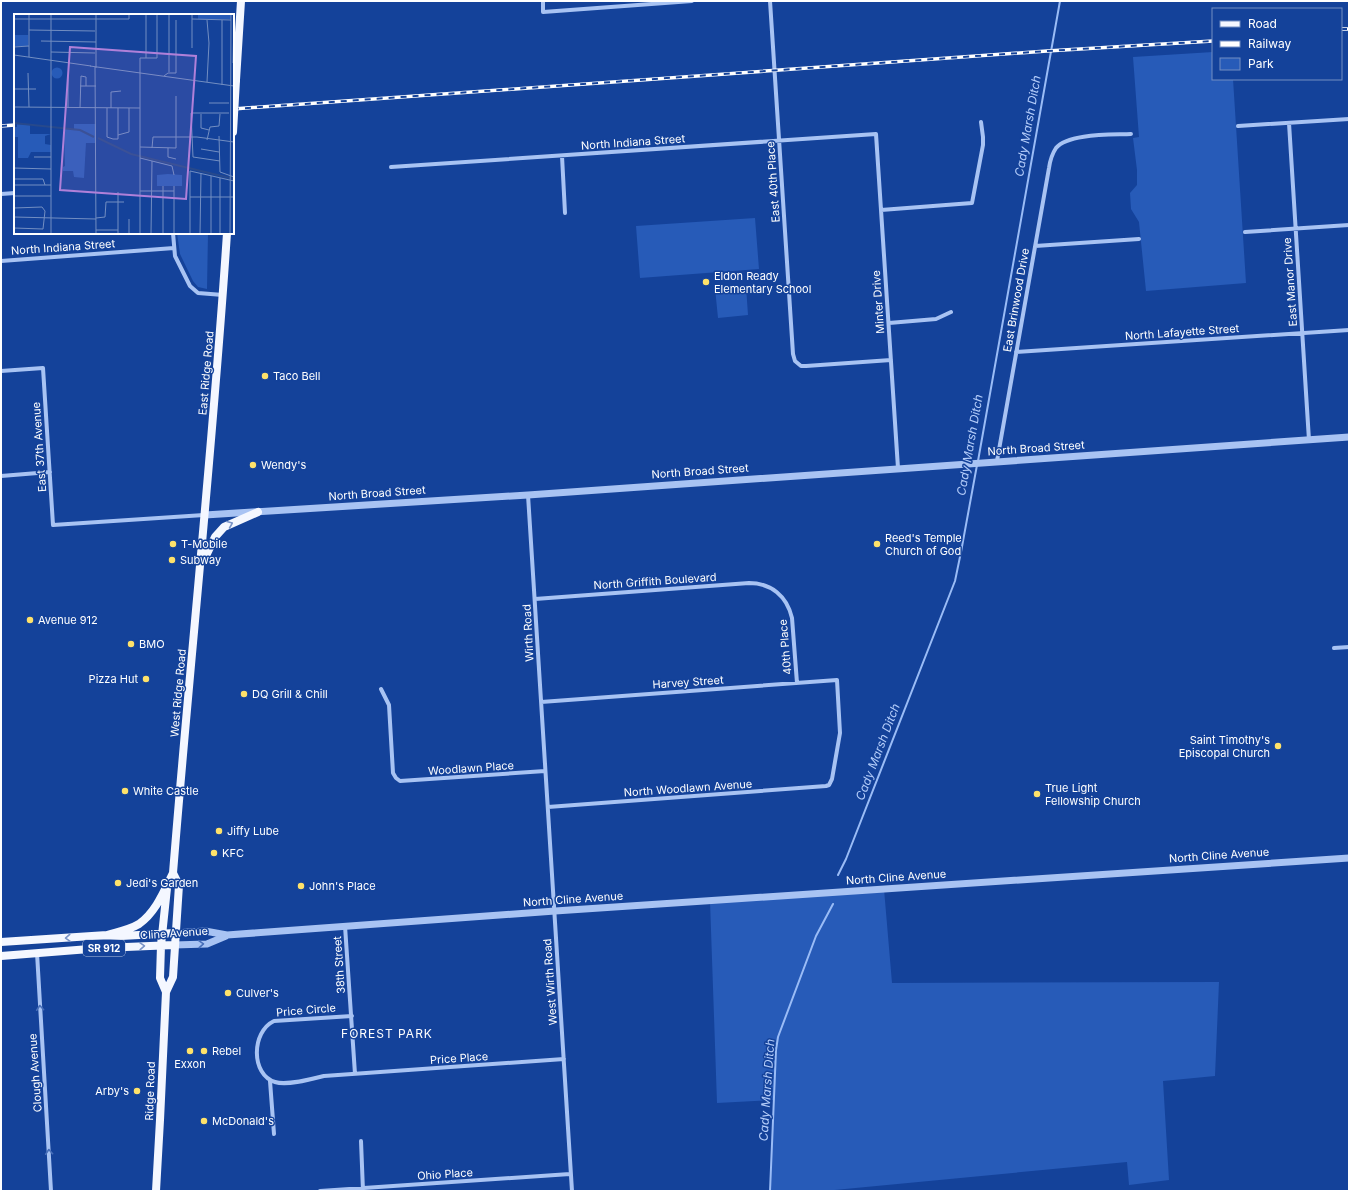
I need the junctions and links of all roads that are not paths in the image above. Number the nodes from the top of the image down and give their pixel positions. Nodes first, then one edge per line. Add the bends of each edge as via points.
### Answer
1 (241, 1) edge
2 (543, 1) edge
3 (692, 1) edge
4 (770, 1) edge
5 (234, 115) edge
6 (1349, 119) edge
7 (981, 122) dead end
8 (1289, 123) junction
9 (1238, 126) dead end
10 (876, 134) joint
11 (1131, 134) dead end
12 (779, 140) junction
13 (562, 156) junction
14 (391, 167) dead end
15 (14, 193) edge
16 (1, 194) edge
17 (881, 210) junction
18 (565, 212) dead end
19 (1349, 225) edge
20 (1295, 228) junction
21 (1245, 232) dead end
22 (172, 234) edge
23 (227, 234) edge
24 (1139, 238) dead end
25 (1034, 246) junction
26 (174, 248) junction
27 (1, 261) edge
28 (223, 295) junction
29 (951, 312) dead end
30 (889, 323) junction
31 (1349, 330) edge
32 (1302, 333) junction
33 (1016, 352) junction
34 (891, 360) junction
35 (1, 371) edge
36 (1349, 438) edge
37 (1309, 440) junction
38 (998, 461) junction
39 (898, 468) junction
40 (50, 472) junction
41 (1, 476) edge
42 (528, 494) junction
43 (258, 512) junction
44 (206, 515) junction
45 (53, 525) joint
46 (201, 566) junction
47 (775, 590) joint
48 (535, 598) junction
49 (1349, 647) edge
50 (1334, 648) dead end
51 (797, 683) junction
52 (381, 689) dead end
53 (540, 702) junction
54 (545, 771) junction
55 (829, 785) joint
56 (548, 807) junction
57 (1349, 858) edge
58 (173, 873) junction
59 (168, 883) junction
60 (555, 912) junction
61 (445, 919) joint
62 (345, 926) junction
63 (175, 933) junction
64 (162, 934) junction
65 (107, 935) junction
66 (227, 935) junction
67 (1, 942) edge
68 (161, 945) junction
69 (174, 946) junction
70 (36, 953) junction
71 (1, 956) edge
72 (166, 992) junction
73 (352, 1016) junction
74 (564, 1059) junction
75 (355, 1074) junction
76 (270, 1081) junction
77 (274, 1134) dead end
78 (361, 1141) dead end
79 (570, 1174) junction
80 (363, 1190) edge
81 (51, 1191) edge
82 (156, 1191) edge
83 (320, 1191) edge
84 (572, 1191) edge

1 - 5 main road, bridge
2 - 3 street via 543,12
4 - 12 street, East 40th Place
6 - 8 street
7 - 17 street via 983,145 972,203
8 - 9 street
8 - 20 street, East Manor Drive
10 - 12 street, North Indiana Street
10 - 17 street, Minter Drive
11 - 25 street, East Brinwood Drive via 1075,138 1060,144 1053,153 1049,168
12 - 13 street, North Indiana Street
12 - 34 street, East 40th Place via 795,361 801,366 806,366
13 - 14 street, North Indiana Street
13 - 18 street
15 - 16 street
17 - 30 street, Minter Drive
19 - 20 street
20 - 21 street
20 - 32 street, East Manor Drive
22 - 26 street
23 - 28 main road, East Ridge Road
24 - 25 street
25 - 33 street, East Brinwood Drive
26 - 27 street, North Indiana Street
26 - 28 street via 194,291
28 - 44 main road, East Ridge Road
29 - 30 street via 936,319
30 - 34 street, Minter Drive
31 - 32 street, North Lafayette Street
32 - 33 street, North Lafayette Street
32 - 37 street, East Manor Drive
33 - 38 street, East Brinwood Drive
34 - 39 street, Minter Drive
35 - 40 street, East 37th Avenue via 43,368
36 - 37 street, North Broad Street
37 - 38 street, North Broad Street
38 - 39 street, North Broad Street
39 - 42 street, North Broad Street
40 - 41 street
40 - 45 street, East 37th Avenue
42 - 43 street, North Broad Street
42 - 48 street, Wirth Road
43 - 44 street, North Broad Street
46 -> 43 main road via 215,536 224,527
44 - 45 street, North Broad Street
44 - 46 main road, West Ridge Road
46 - 58 main road, West Ridge Road
47 - 48 street, North Griffith Boulevard via 749,583
47 - 51 street, 40th Place via 784,599 792,618
48 - 53 street, Wirth Road
49 - 50 street
51 - 53 street, Harvey Street
51 - 55 street, Harvey Street via 837,680 840,733
52 - 54 street, Woodlawn Place via 389,705 393,773 398,780
53 - 54 street, Wirth Road
54 - 56 street, West Wirth Road
55 - 56 street, North Woodlawn Avenue
56 - 60 street, West Wirth Road
57 - 60 street, North Cline Avenue
58 - 59 main road, West Ridge Road
58 - 63 main road, West Ridge Road via 179,884
59 - 64 main road, West Ridge Road
59 - 65 main road via 147,917 129,929
60 - 61 street, North Cline Avenue
60 - 74 street, West Wirth Road
61 - 62 street, Cline Avenue
62 - 66 street, Cline Avenue
62 - 73 street, 38th Street
63 - 64 main road, Cline Avenue / SR 912
63 - 66 street, Cline Avenue via 205,931
63 - 69 main road, Ridge Road
64 - 65 main road, Cline Avenue / SR 912
64 - 68 main road, West Ridge Road
65 -> 67 main road, Cline Avenue / SR 912
69 -> 66 street, Cline Avenue via 208,944
68 - 69 main road, Cline Avenue / SR 912
70 -> 68 main road, Cline Avenue / SR 912
68 - 72 main road, Ridge Road via 160,978
69 - 72 main road, Ridge Road via 172,977
70 - 71 main road, Cline Avenue / SR 912
81 -> 70 street, Clough Avenue
72 - 82 main road, Ridge Road
73 - 75 street, 38th Street
73 - 76 street, Price Circle via 274,1021 267,1024 259,1038 257,1056 264,1074
74 - 75 street, Price Place
74 - 79 street, West Wirth Road
75 - 76 street via 324,1076 302,1082
76 - 77 street
78 - 80 street
79 - 80 street, Ohio Place
79 - 84 street, West Wirth Road
80 - 83 street, Ohio Place

